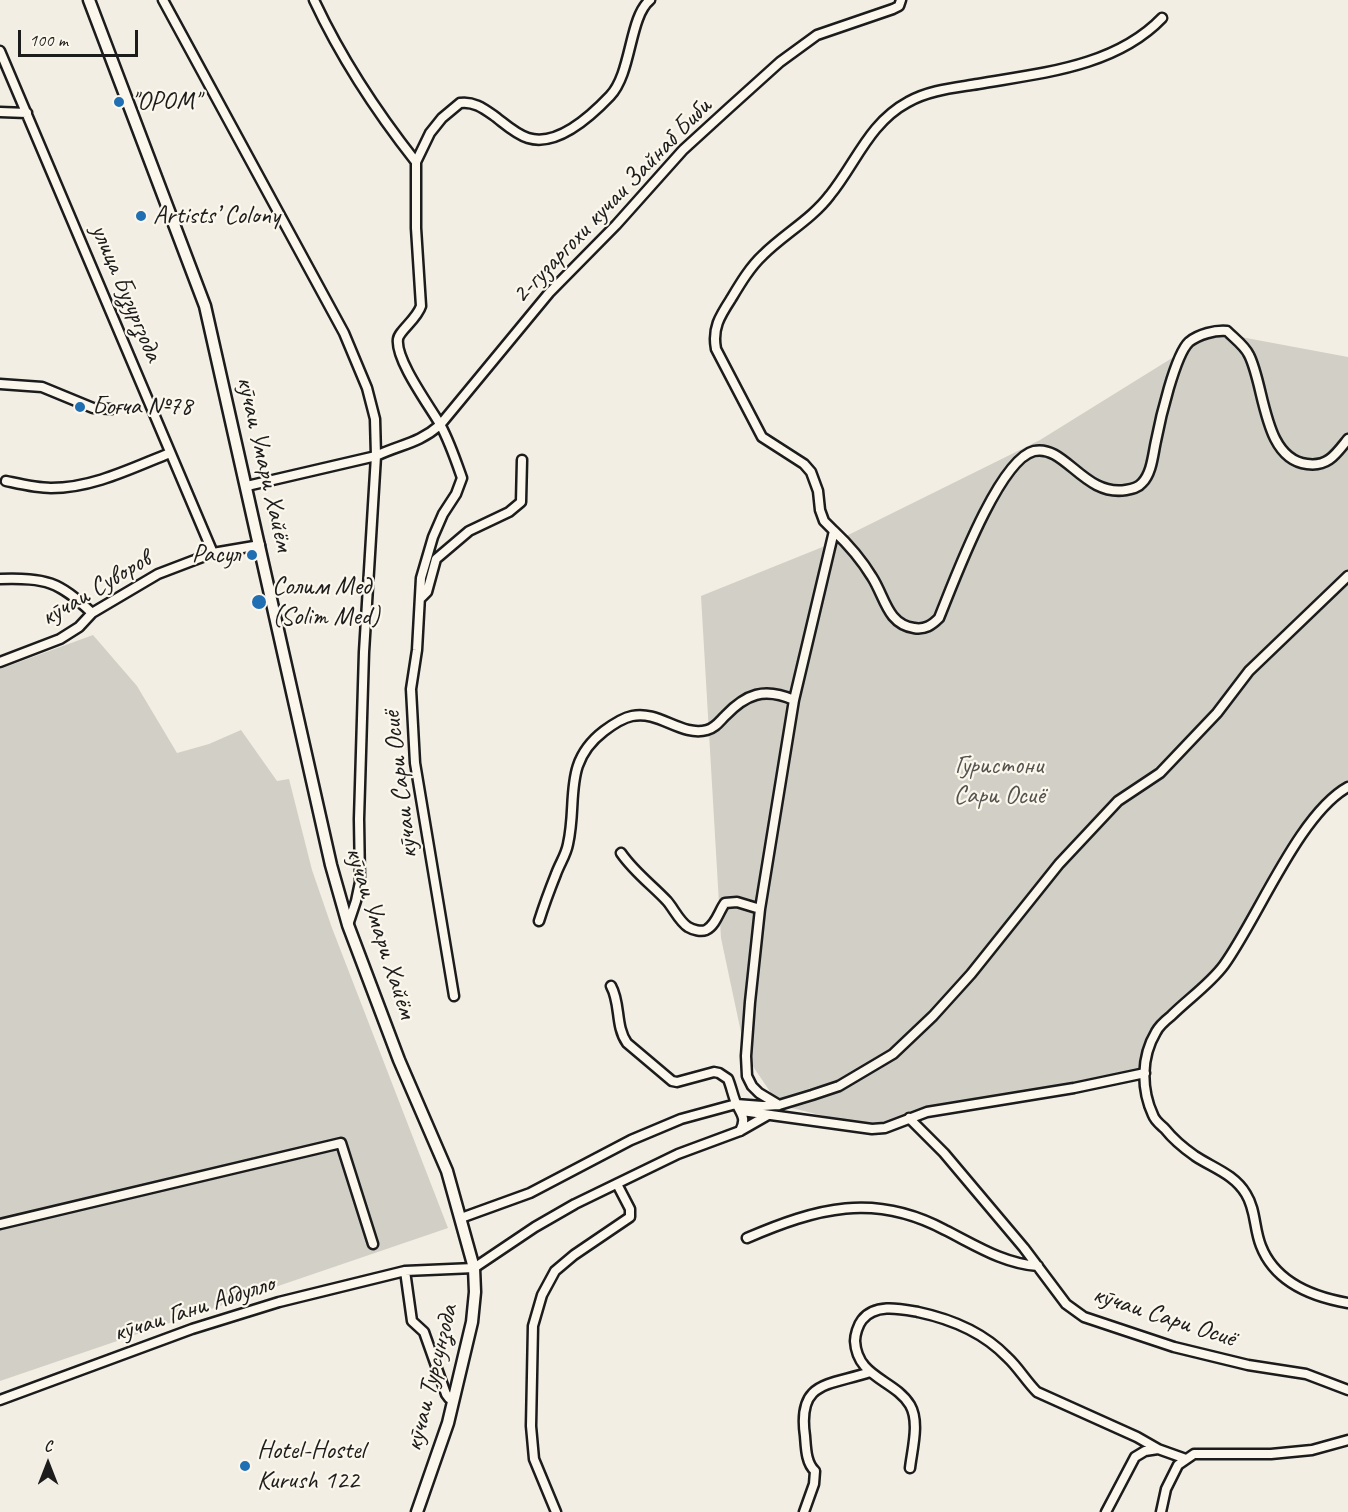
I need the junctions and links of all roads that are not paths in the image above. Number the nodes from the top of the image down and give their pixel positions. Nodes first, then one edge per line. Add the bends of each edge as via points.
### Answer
1 (88, 0) edge
2 (163, 0) edge
3 (314, 0) edge
4 (650, 0) edge
5 (901, 2) edge
6 (1162, 18) dead end
7 (0, 51) edge
8 (0, 112) edge
9 (27, 113) junction
10 (416, 162) junction
11 (0, 384) edge
12 (112, 409) dead end
13 (440, 425) junction
14 (1348, 439) edge
15 (170, 453) junction
16 (376, 456) junction
17 (522, 460) dead end
18 (6, 481) dead end
19 (247, 486) junction
20 (834, 531) junction
21 (260, 545) junction
22 (213, 553) junction
23 (1348, 576) edge
24 (0, 579) edge
25 (420, 599) junction
26 (92, 613) junction
27 (0, 662) edge
28 (794, 700) junction
29 (1348, 787) edge
30 (621, 853) dead end
31 (760, 909) junction
32 (539, 921) dead end
33 (348, 925) junction
34 (611, 986) dead end
35 (454, 996) dead end
36 (1145, 1073) junction
37 (779, 1105) junction
38 (739, 1108) junction
39 (768, 1115) junction
40 (909, 1118) junction
41 (740, 1131) junction
42 (617, 1184) junction
43 (461, 1218) junction
44 (0, 1224) edge
45 (747, 1238) dead end
46 (373, 1244) dead end
47 (1038, 1266) junction
48 (474, 1268) junction
49 (405, 1271) junction
50 (1348, 1303) edge
51 (870, 1372) junction
52 (1348, 1390) edge
53 (0, 1400) edge
54 (453, 1401) junction
55 (1348, 1440) edge
56 (1158, 1449) junction
57 (1186, 1459) junction
58 (910, 1468) dead end
59 (417, 1512) edge
60 (556, 1512) edge
61 (804, 1512) edge
62 (1106, 1512) edge
63 (1161, 1512) edge

1 - 19 main road, кӯчаи Умари Хайём via 205,306
2 - 16 street via 344,333 368,388 375,419
3 - 10 street via 360,87
4 - 10 street via 640,14 623,75 612,94 566,133 552,139 528,138 475,104 460,103 430,133
5 - 13 street, 2-гузаргохи кучаи Зайнаб Биби via 893,9 817,35 683,150 549,293
6 - 20 street via 1151,30 1098,59 1045,73 925,94 906,103 868,137 816,211 760,257 742,280 715,327 716,349 762,437 811,472 824,521
7 - 9 street, улица Бузургзода
8 - 9 street
9 - 15 street, улица Бузургзода
10 - 13 street, кӯчаи Сари Осиё via 421,306 400,333 398,345 416,388
11 - 12 street via 42,387 93,408
13 - 16 street, 2-гузаргохи кучаи Зайнаб Биби via 416,442
13 - 25 street, кӯчаи Сари Осиё via 462,478 433,537
14 - 20 street via 1332,459 1317,465 1302,464 1288,456 1270,430 1249,354 1227,331 1215,330 1189,342 1178,361 1144,482 1138,487 1110,491 1092,484 1042,451 1018,460 982,516 939,618 931,626 918,629 895,621 859,557
15 - 18 street via 79,486 50,488
15 - 22 street, улица Бузургзода
16 - 19 street, 2-гузаргохи кучаи Зайнаб Биби
16 - 33 street via 364,652 360,882
17 - 25 street via 521,502 469,531 436,559 427,592
19 - 21 main road, кӯчаи Умари Хайём
20 - 28 street
21 - 22 street, кӯчаи Суворов
21 - 33 main road, кӯчаи Умари Хайём via 311,779
22 - 26 street, кӯчаи Суворов via 158,574
23 - 37 street via 1249,671 1217,713 1160,773 1118,801 1059,864 971,974 893,1054 839,1086
24 - 26 street via 39,580 59,586
25 - 35 street, кӯчаи Сари Осиё via 411,689 415,764
26 - 27 street, кӯчаи Суворов via 60,639
28 - 31 street
28 - 32 street via 769,693 746,698 706,731 687,730 654,717 630,716 592,740 576,769 569,843
29 - 36 street via 1338,793 1302,835 1218,973 1156,1031 1144,1062
30 - 31 street via 688,927 706,930 725,903 731,901
31 - 37 street via 747,1076 759,1093
33 - 43 main road, кӯчаи Умари Хайём via 399,1060 444,1162
34 - 38 street via 627,1043 672,1081 714,1072 724,1075
36 - 40 street
36 - 50 street via 1145,1089 1154,1117 1195,1156 1234,1178 1245,1193 1271,1266 1311,1294
37 - 38 street
38 - 39 street
38 - 41 street via 743,1120
38 - 43 street via 681,1119 631,1140 530,1193
39 - 40 street via 872,1129
39 - 41 street
40 - 47 street, кӯчаи Сари Осиё via 944,1153
41 - 42 street via 678,1154
42 - 48 street via 535,1227
42 - 60 street via 630,1217 555,1271 542,1295 533,1326 534,1459
43 - 48 main road, кӯчаи Турсунзода
44 - 46 street via 341,1143
45 - 47 street via 788,1220 856,1207 902,1212 1000,1258
47 - 52 street, кӯчаи Сари Осиё via 1066,1304 1084,1317 1174,1347 1306,1374
48 - 49 street, кӯчаи Гани Абдулло
48 - 54 main road, кӯчаи Турсунзода via 472,1322
49 - 53 street, кӯчаи Гани Абдулло via 289,1299 192,1329
49 - 54 street via 412,1321 424,1332 446,1394
51 - 56 street via 856,1350 855,1335 862,1320 883,1309 920,1313 964,1326 993,1344 1037,1392
51 - 58 street via 911,1406 914,1426
51 - 61 street via 822,1385 804,1405 807,1455 815,1471
54 - 59 main road, кӯчаи Турсунзода
55 - 57 street via 1302,1451 1194,1454
56 - 57 street
56 - 62 street via 1135,1457
57 - 63 street via 1178,1465 1166,1489

